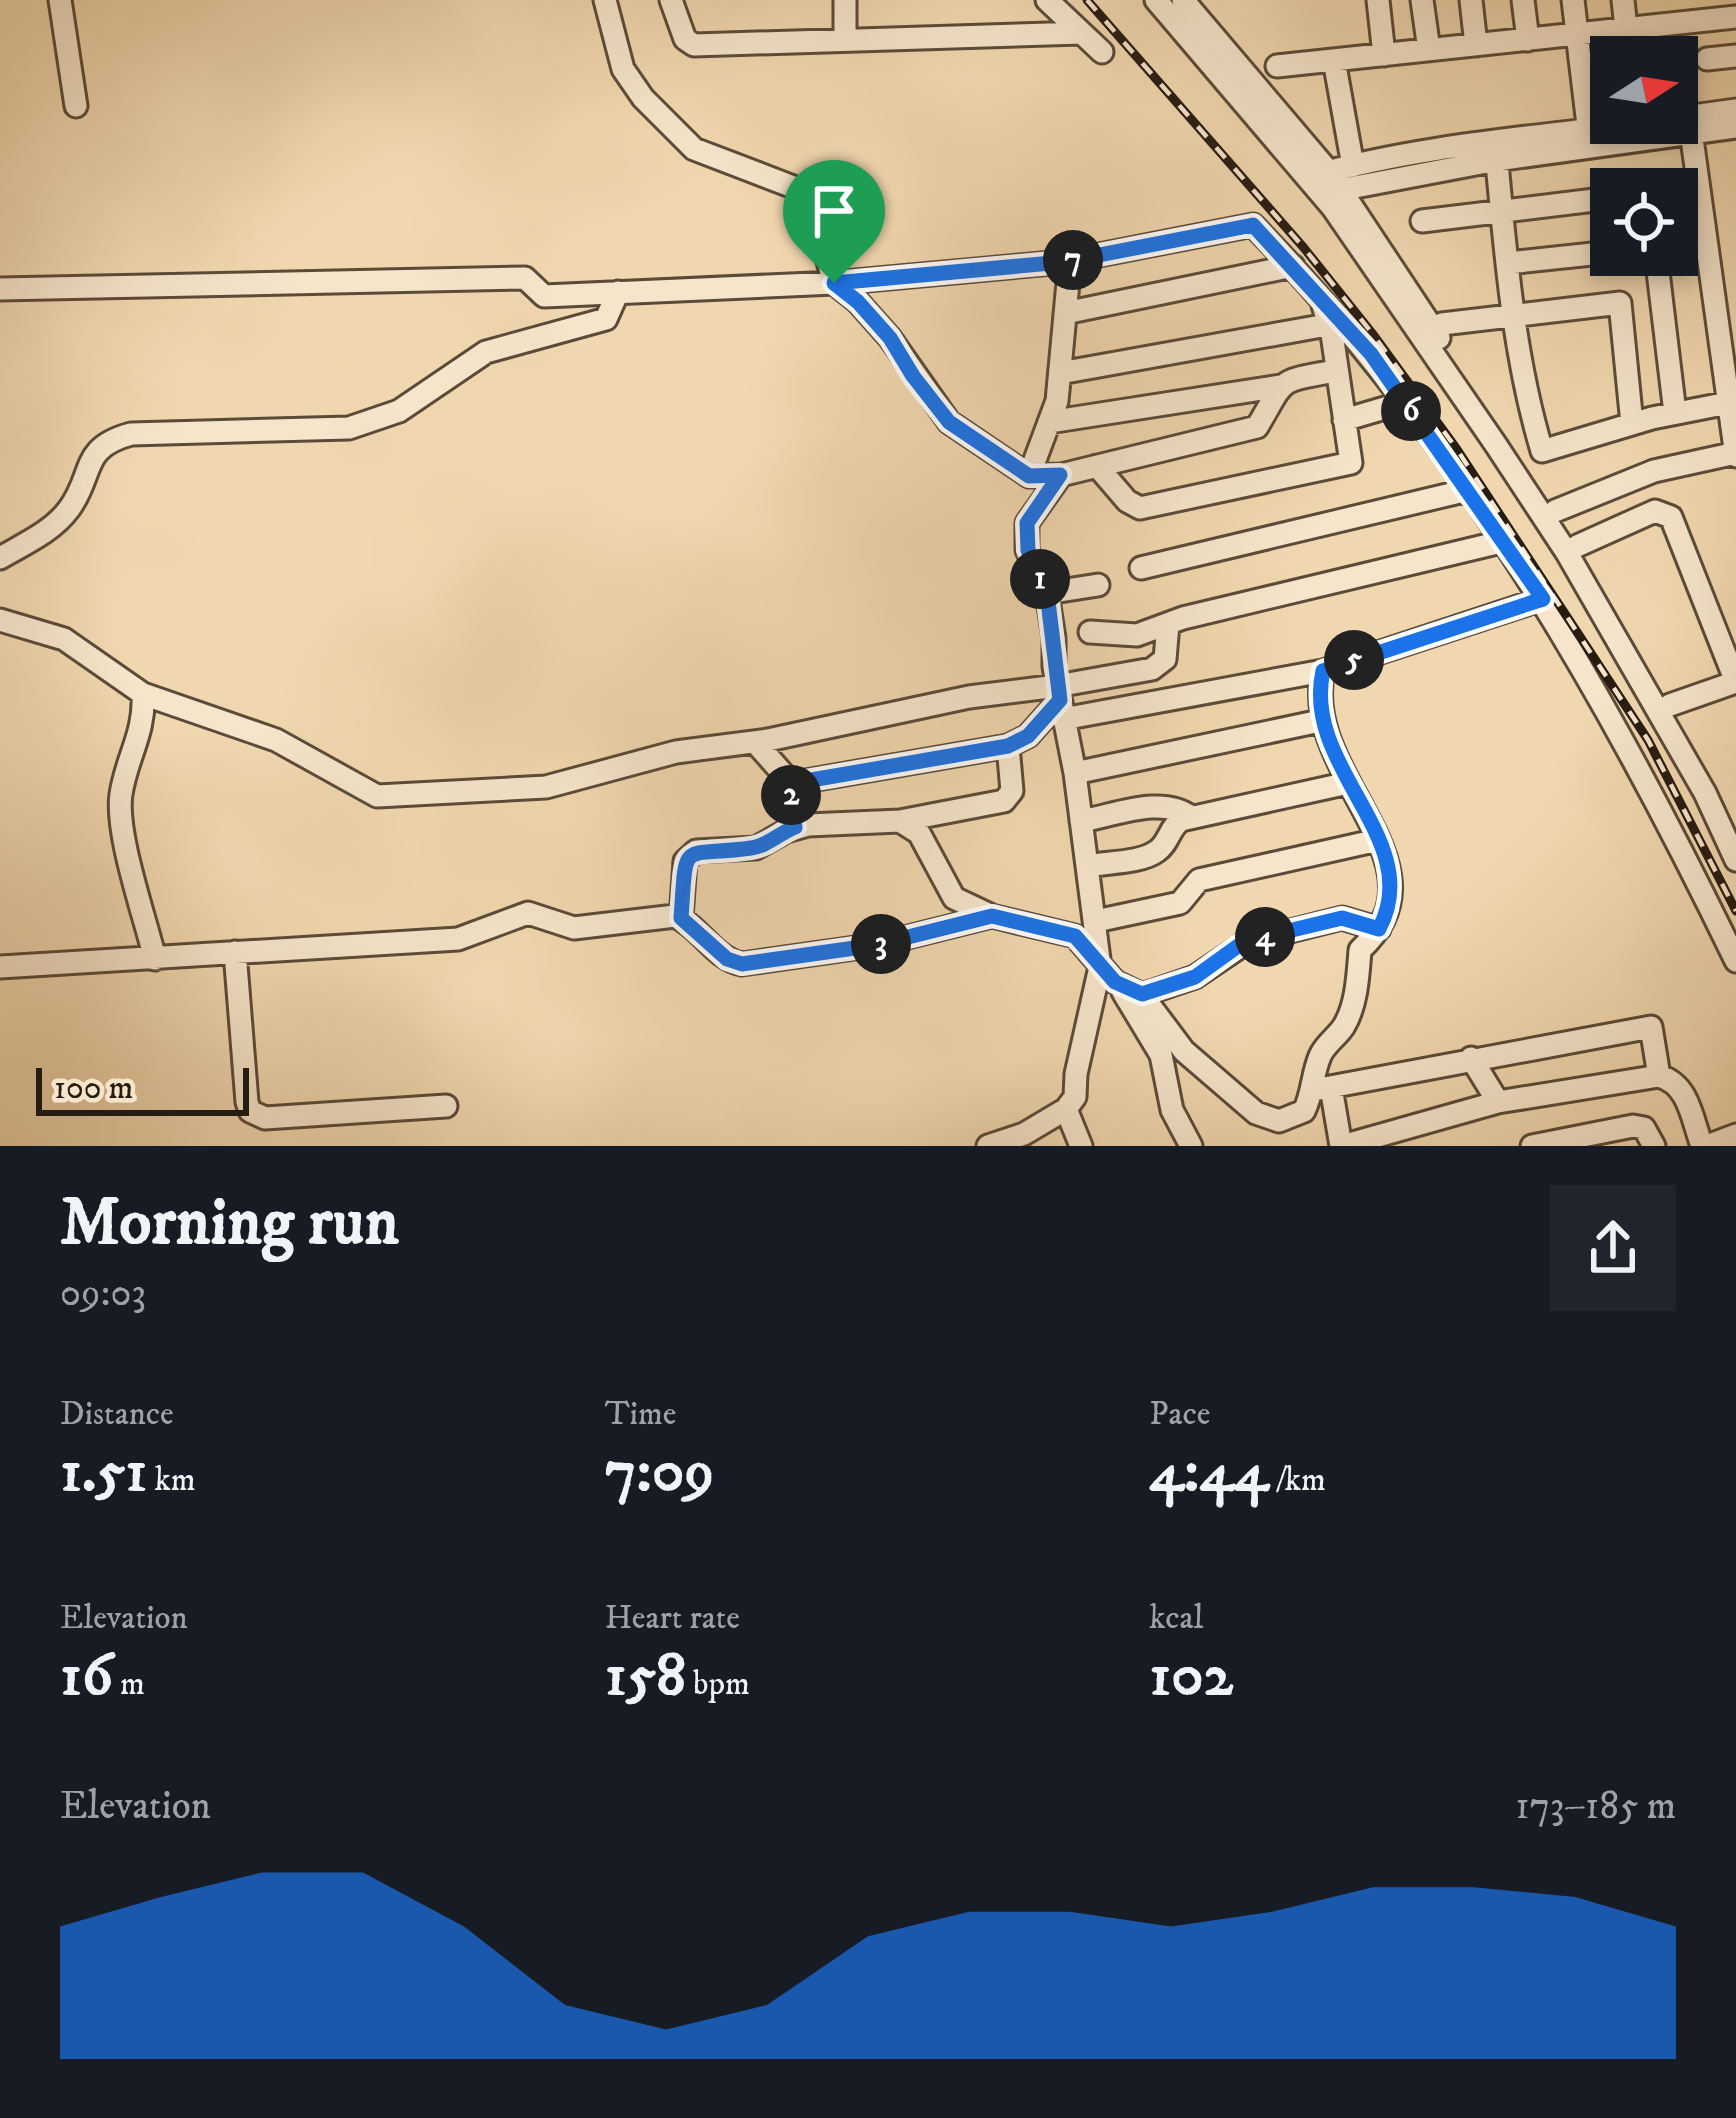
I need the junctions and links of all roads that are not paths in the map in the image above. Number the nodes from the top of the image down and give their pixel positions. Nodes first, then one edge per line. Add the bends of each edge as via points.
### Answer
1 (60, 0) edge
2 (604, 0) edge
3 (671, 0) edge
4 (845, 0) edge
5 (1047, 0) edge
6 (1156, 0) edge
7 (1183, 0) edge
8 (1378, 0) edge
9 (1422, 0) edge
10 (1471, 0) edge
11 (1523, 0) edge
12 (1573, 0) edge
13 (1623, 0) edge
14 (1679, 11) edge
15 (1733, 11) edge
16 (1626, 29) junction
17 (1082, 33) junction
18 (1577, 34) junction
19 (1627, 36) edge
20 (845, 40) junction
21 (1528, 40) junction
22 (1476, 45) junction
23 (1429, 50) junction
24 (1102, 52) dead end
25 (1384, 55) junction
26 (1736, 56) edge
27 (1707, 59) dead end
28 (1334, 60) junction
29 (1277, 66) dead end
30 (76, 106) dead end
31 (1736, 110) edge
32 (1698, 120) edge
33 (1698, 124) edge
34 (1736, 128) edge
35 (1589, 139) joint
36 (1690, 144) edge
37 (1496, 151) junction
38 (1353, 166) junction
39 (1325, 183) junction
40 (1590, 200) edge
41 (1503, 210) junction
42 (1421, 221) dead end
43 (1706, 243) junction
44 (1698, 244) edge
45 (1590, 254) edge
46 (1070, 261) junction
47 (1508, 263) junction
48 (1293, 266) junction
49 (1659, 276) edge
50 (834, 283) junction
51 (0, 289) edge
52 (1725, 291) edge
53 (619, 292) junction
54 (1319, 293) junction
55 (1065, 313) junction
56 (1514, 316) junction
57 (1442, 324) dead end
58 (1327, 325) junction
59 (1728, 339) edge
60 (1335, 371) junction
61 (1060, 373) junction
62 (1281, 386) junction
63 (1730, 397) edge
64 (1405, 402) junction
65 (1676, 413) junction
66 (1344, 420) junction
67 (1049, 422) junction
68 (1632, 424) junction
69 (1736, 450) edge
70 (1542, 451) junction
71 (1097, 466) junction
72 (1523, 467) junction
73 (1060, 475) junction
74 (1029, 476) junction
75 (1468, 490) junction
76 (1555, 512) junction
77 (1504, 542) junction
78 (1577, 546) junction
79 (0, 558) edge
80 (1141, 568) dead end
81 (1098, 585) dead end
82 (1047, 593) junction
83 (1543, 599) junction
84 (0, 620) edge
85 (1168, 624) junction
86 (1090, 632) dead end
87 (1323, 671) junction
88 (1736, 682) edge
89 (143, 694) junction
90 (1060, 702) junction
91 (1670, 705) junction
92 (1321, 721) junction
93 (755, 742) junction
94 (1008, 746) junction
95 (1076, 773) junction
96 (1348, 783) junction
97 (788, 784) junction
98 (1192, 818) junction
99 (900, 821) junction
100 (1082, 821) junction
101 (1736, 826) edge
102 (795, 827) junction
103 (1378, 840) junction
104 (1736, 860) edge
105 (1088, 866) junction
106 (992, 916) junction
107 (681, 918) junction
108 (1096, 921) junction
109 (1379, 929) junction
110 (236, 952) junction
111 (155, 959) junction
112 (1736, 962) edge
113 (0, 967) edge
114 (1108, 975) junction
115 (1142, 994) junction
116 (1471, 1058) junction
117 (1659, 1076) junction
118 (1323, 1089) junction
119 (1498, 1102) junction
120 (446, 1106) dead end
121 (1066, 1109) junction
122 (1722, 1142) edge
123 (1563, 1143) edge
124 (988, 1146) edge
125 (1081, 1146) edge
126 (1191, 1146) edge
127 (1341, 1146) edge
128 (1532, 1146) edge
129 (1654, 1146) edge

1 - 30 street
2 - 50 street via 622,69 694,149 801,190
3 - 20 street via 694,45
4 - 20 street
5 - 17 street
6 - 39 street
7 - 39 street
8 - 25 street
9 - 23 street
10 - 22 street
11 - 21 street
12 - 18 street
13 - 16 street
14 - 15 street
14 - 16 street
16 - 18 street
16 - 19 street
17 - 20 street
17 - 24 street
18 - 21 street
18 - 35 street
21 - 22 street
22 - 23 street
23 - 25 street
25 - 28 street
26 - 27 street
28 - 29 street
28 - 38 street
31 - 32 street
33 - 34 street
35 - 37 street
36 - 43 street
37 - 38 street
37 - 39 street
37 - 41 street
38 - 39 street
39 - 72 street
39 - 104 street via 1567,553
40 - 41 street
41 - 42 street
41 - 47 street
43 - 44 street
43 - 52 street
45 - 47 street
46 - 48 street via 1253,225
46 - 50 street
46 - 55 street
47 - 56 street
48 - 54 street
48 - 55 street
49 - 65 street
50 - 53 street
50 - 74 street via 890,338 949,422
51 - 53 street via 526,278 544,296
52 - 59 street
53 - 79 street via 606,319 486,352 400,411 349,428 110,440 92,456 71,507
54 - 58 street
54 - 64 street
55 - 61 street
56 - 57 street
56 - 68 street via 1620,303
56 - 70 street
58 - 60 street
58 - 61 street
59 - 63 street
60 - 62 street
60 - 66 street
61 - 67 street
62 - 67 street
62 - 71 street via 1257,427
63 - 65 street
63 - 69 street
64 - 66 street
64 - 75 street
65 - 68 street
66 - 71 street via 1351,463 1140,508
67 - 74 street
68 - 70 street
69 - 76 street via 1654,471
70 - 72 street
71 - 73 street
72 - 76 street
73 - 74 street
73 - 82 street via 1027,523 1028,550
75 - 77 street
75 - 80 street
76 - 78 street
77 - 83 street
77 - 85 street
78 - 88 street via 1654,511 1671,517
78 - 91 street
81 - 82 street
82 - 90 street
83 - 87 street
83 - 112 street
84 - 89 street via 64,639
85 - 86 street via 1137,635
85 - 90 street via 1159,666
87 - 90 street
87 - 92 street
88 - 91 street
89 - 93 street via 276,740 377,796 546,788 676,752
89 - 111 street via 121,814
90 - 93 street via 969,697
90 - 94 street
90 - 95 street
91 - 101 street
92 - 95 street
92 - 96 street
93 - 97 street
94 - 97 street
94 - 99 street via 1012,791 1004,801
95 - 100 street
96 - 98 street
96 - 103 street
97 - 102 street
98 - 100 street via 1164,806
98 - 105 street via 1173,826 1153,854
99 - 102 street
99 - 106 street via 919,833 954,898
100 - 105 street
102 - 107 street via 756,848 691,854
103 - 108 street via 1199,880 1180,903
103 - 109 street via 1392,874
105 - 108 street
106 - 107 street via 876,945 742,964
106 - 114 street via 1075,936
107 - 110 street via 574,928 528,913 467,938
108 - 114 street
109 - 115 street via 1342,918 1259,938 1195,977
109 - 118 street via 1360,950 1344,1026 1314,1070
110 - 111 street
110 - 120 street via 247,1102 256,1115
111 - 113 street
114 - 115 street
114 - 121 street
114 - 126 street via 1160,1055 1172,1110
115 - 118 street via 1184,1051 1256,1113 1279,1121 1304,1111
116 - 117 street via 1651,1027
116 - 118 street
116 - 119 street
117 - 119 street
117 - 122 street via 1676,1081
118 - 127 street
119 - 127 street
121 - 124 street
121 - 125 street
123 - 128 street
123 - 129 street via 1639,1126

